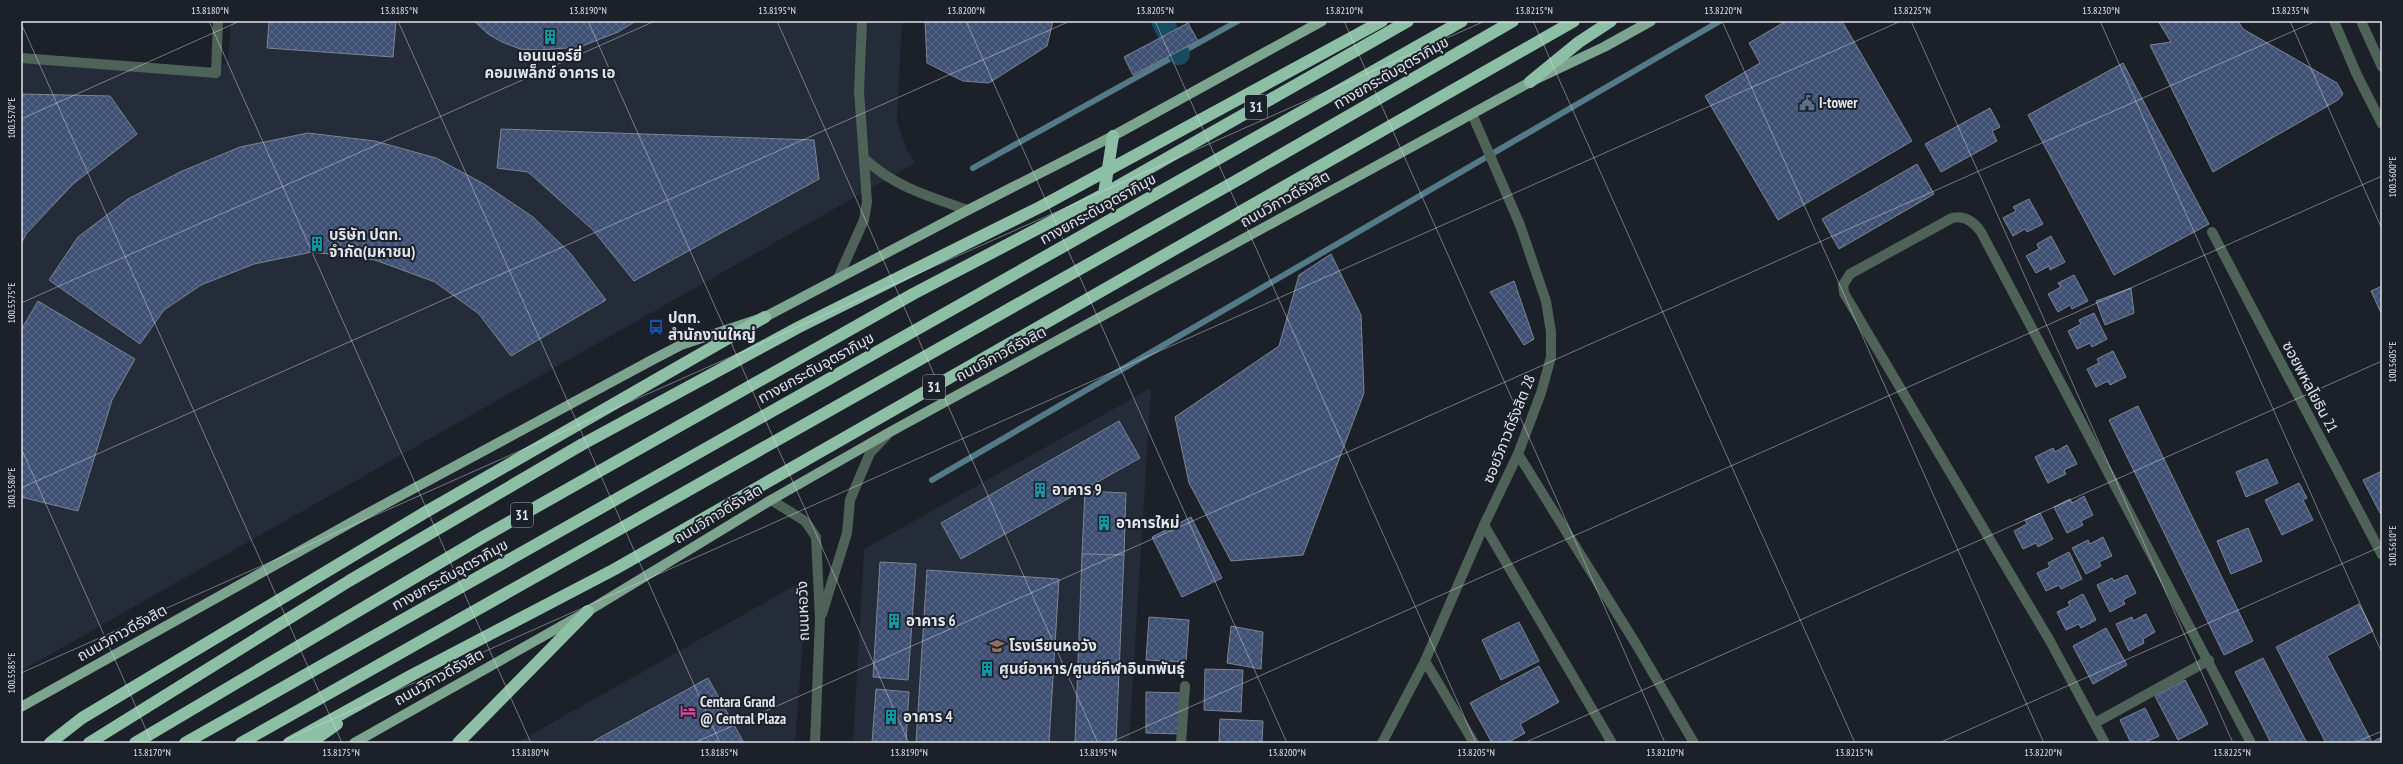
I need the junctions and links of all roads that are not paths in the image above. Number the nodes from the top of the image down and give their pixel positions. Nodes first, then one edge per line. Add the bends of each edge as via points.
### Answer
1 (218, 21) edge
2 (862, 21) edge
3 (1322, 21) edge
4 (1382, 21) edge
5 (1408, 21) edge
6 (1462, 21) edge
7 (1513, 21) edge
8 (1574, 21) edge
9 (1611, 21) edge
10 (1650, 21) edge
11 (2334, 21) edge
12 (2361, 21) edge
13 (21, 58) edge
14 (2382, 67) edge
15 (1530, 82) junction
16 (1472, 114) junction
17 (2382, 124) edge
18 (1113, 136) junction
19 (866, 160) junction
20 (1104, 194) junction
21 (968, 210) junction
22 (2212, 232) dead end
23 (838, 278) junction
24 (765, 317) junction
25 (890, 432) junction
26 (1518, 454) junction
27 (771, 500) junction
28 (1484, 525) junction
29 (2382, 555) edge
30 (588, 611) junction
31 (820, 620) junction
32 (2209, 660) junction
33 (1425, 661) junction
34 (412, 675) junction
35 (1185, 686) dead end
36 (21, 707) edge
37 (2095, 723) junction
38 (50, 743) edge
39 (89, 743) edge
40 (135, 743) edge
41 (185, 743) edge
42 (241, 743) edge
43 (289, 743) edge
44 (310, 743) edge
45 (354, 743) edge
46 (458, 743) edge
47 (815, 743) edge
48 (1181, 743) edge
49 (1382, 743) edge
50 (1474, 743) edge
51 (1612, 743) edge
52 (1694, 743) edge
53 (2105, 743) edge
54 (2251, 743) edge

1 - 13 street via 216,73
2 - 19 street via 859,91
3 - 18 main road, ถนนวิภาวดีรังสิต
4 - 39 highway, bridge via 1040,207 799,327 582,445 349,581
5 - 20 highway, 31
6 - 41 highway, ทางยกระดับอุตราภิมุข / 31
7 - 42 highway, ทางยกระดับอุตราภิมุข / 31 via 1241,178
8 - 34 highway, ถนนวิภาวดีรังสิต / 31 via 615,569
9 - 15 highway via 1579,42
10 - 15 main road, ถนนวิภาวดีรังสิต / 31 via 1604,47
11 - 17 street
12 - 14 street
15 - 16 main road, ถนนวิภาวดีรังสิต / 31
16 - 25 main road, ถนนวิภาวดีรังสิต / 31
16 - 26 street, ซอยวิภาวดีรังสิต 28 via 1534,265 1546,301 1552,332 1551,357 1543,386
18 - 20 highway
18 - 21 main road, ถนนวิภาวดีรังสิต
19 - 21 street via 880,172 907,188
19 - 23 street via 867,202 864,220
20 - 40 highway, 31 via 913,294 483,537
21 - 23 main road, ถนนวิภาวดีรังสิต
22 - 29 street, ซอยพหลโยธิน 21
23 - 24 main road, ถนนวิภาวดีรังสิต
24 - 36 main road, ถนนวิภาวดีรังสิต via 681,345 652,360 370,512
24 - 38 highway via 522,456 82,718
25 - 27 main road, ถนนวิภาวดีรังสิต / 31
25 - 31 street via 870,453 850,500 847,533
26 - 28 street, ซอยวิภาวดีรังสิต 28
26 - 52 street
27 - 30 main road, ถนนวิภาวดีรังสิต / 31
27 - 31 street, ถนนหอวัง via 805,521 816,537
28 - 33 street, ซอยวิภาวดีรังสิต 28
28 - 51 street
30 - 45 main road, ถนนวิภาวดีรังสิต / 31
30 - 46 highway
31 - 47 street, ถนนหอวัง
32 - 37 street
32 - 37 street via 1981,232 1968,218 1958,216 1850,274 1843,285 1844,293 2042,628
32 - 54 street
33 - 49 street, ซอยวิภาวดีรังสิต 28
33 - 50 street
34 - 43 highway, ถนนวิภาวดีรังสิต / 31
34 - 44 highway
35 - 48 street
37 - 53 street

